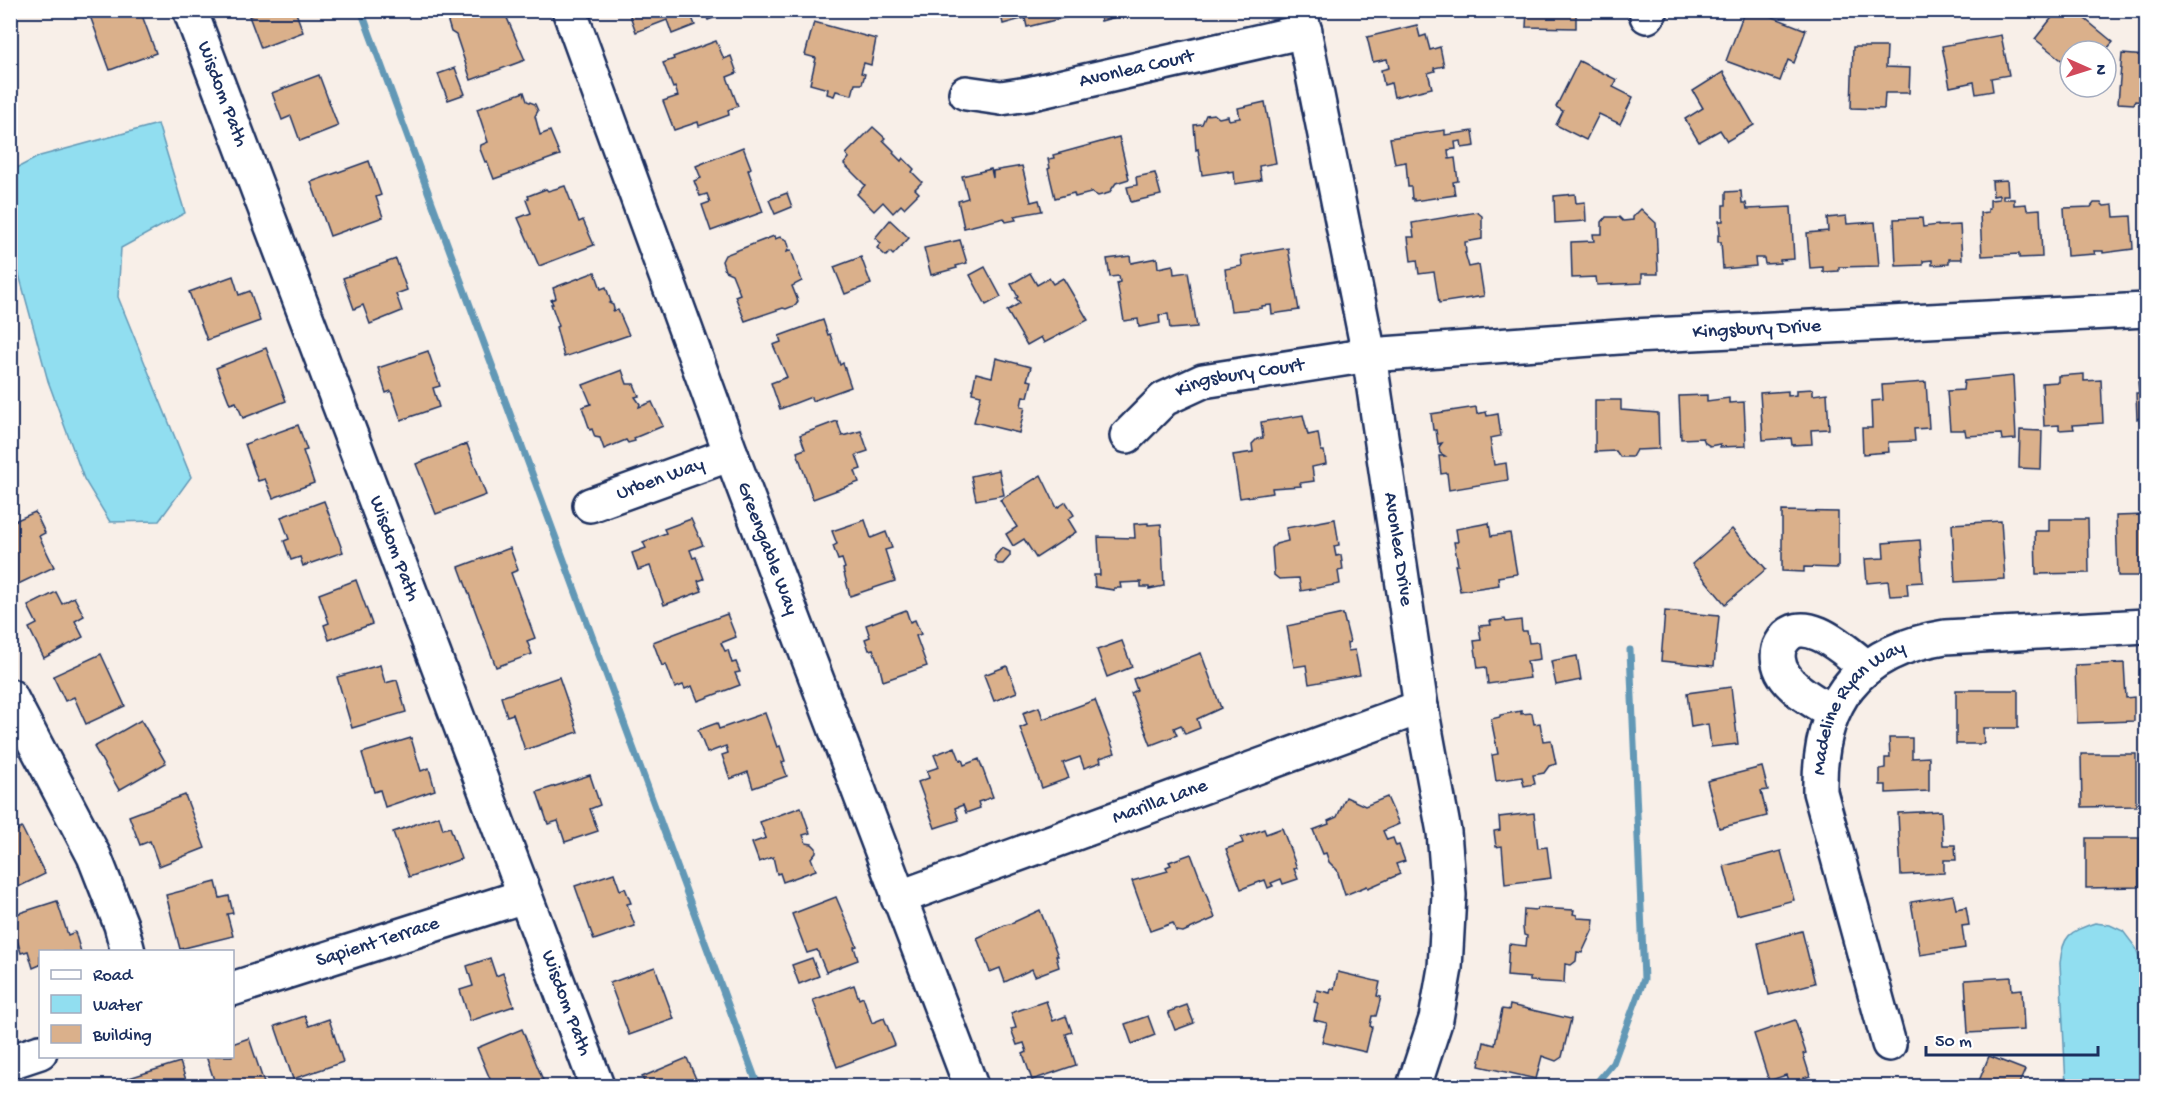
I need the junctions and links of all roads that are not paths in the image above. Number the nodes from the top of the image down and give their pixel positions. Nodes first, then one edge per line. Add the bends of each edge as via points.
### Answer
1 (190, 10) edge
2 (569, 10) edge
3 (1303, 21) edge
4 (966, 93) dead end
5 (2146, 310) edge
6 (1369, 355) junction
7 (1127, 436) dead end
8 (731, 454) junction
9 (590, 505) dead end
10 (2146, 626) edge
11 (1867, 668) junction
12 (10, 696) edge
13 (1421, 708) junction
14 (1832, 712) junction
15 (524, 896) junction
16 (898, 898) junction
17 (128, 950) edge
18 (234, 988) edge
19 (1889, 1044) dead end
20 (39, 1052) edge
21 (10, 1062) edge
22 (597, 1086) edge
23 (971, 1086) edge
24 (1414, 1086) edge

1 - 15 street, Wisdom Path
2 - 8 street, Greengable Way
3 - 4 street, Avonlea Court via 1028,94 1001,98
3 - 6 street, Avonlea Drive
5 - 6 street, Kingsbury Drive via 1634,336
6 - 7 street, Kingsbury Court via 1203,381 1164,399
6 - 13 street, Avonlea Drive
8 - 9 street, Urben Way
8 - 16 street, Greengable Way
10 - 11 street, Madeline Ryan Way via 1945,637 1896,649
11 - 14 street, Madeline Ryan Way
11 - 14 street via 1820,633 1797,630 1780,645 1779,662 1784,676
12 - 17 street via 94,856
13 - 16 street, Marilla Lane
13 - 24 street, Avonlea Drive via 1444,832 1449,895 1445,968 1436,1019
14 - 19 street, Madeline Ryan Way via 1823,737 1820,792
15 - 18 street, Sapient Terrace
15 - 22 street, Wisdom Path
16 - 23 street, Greengable Way
20 - 21 street

